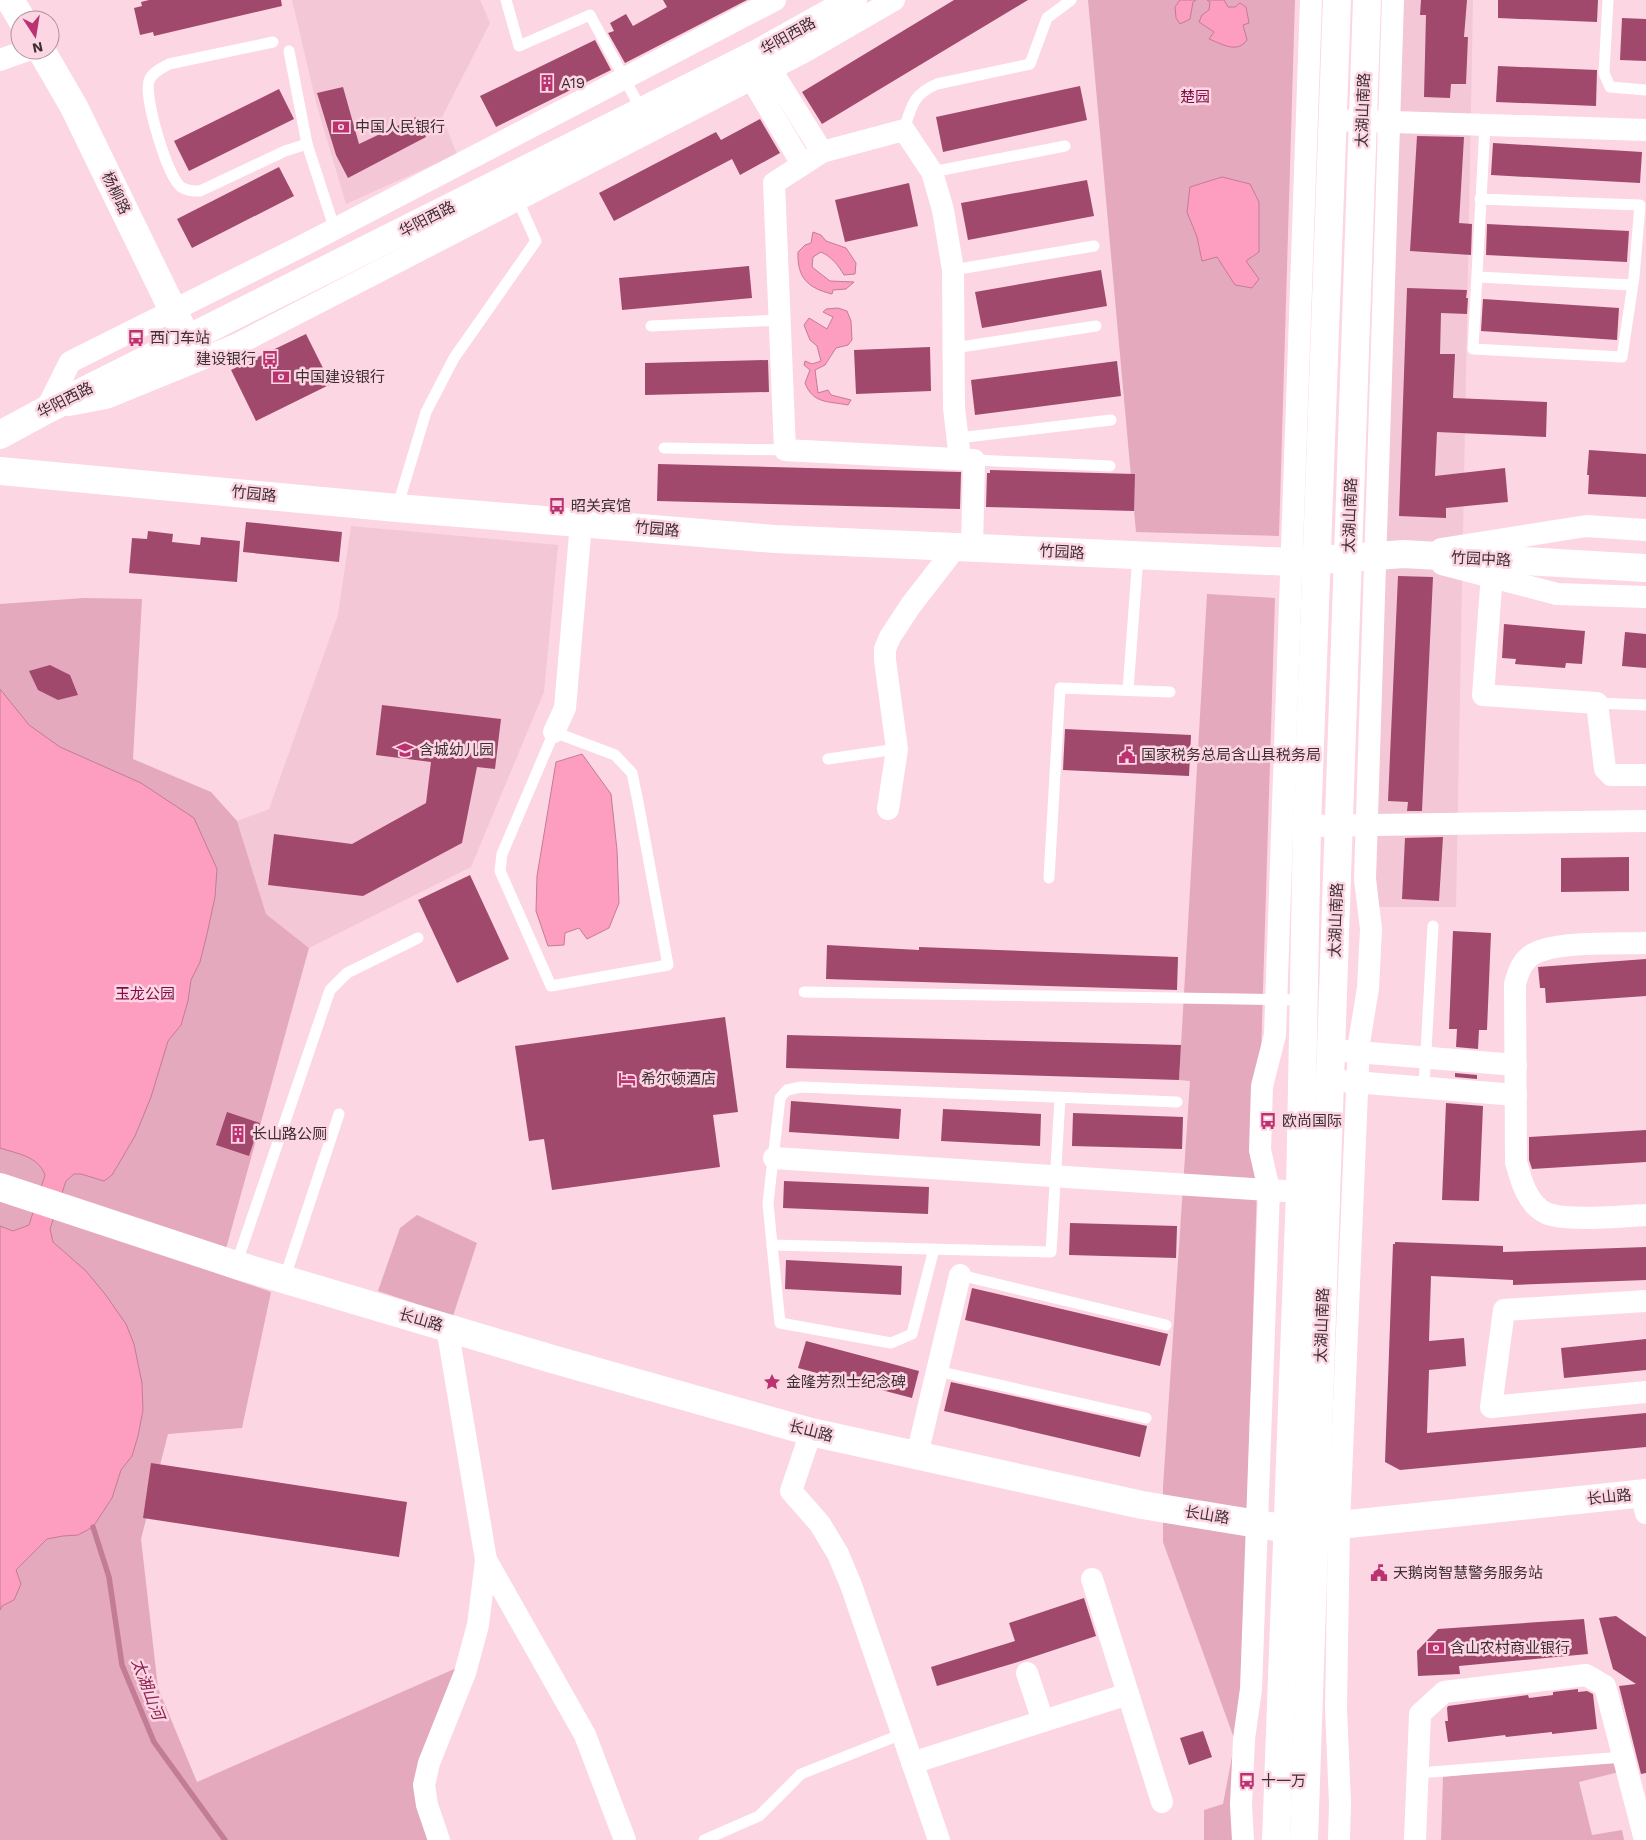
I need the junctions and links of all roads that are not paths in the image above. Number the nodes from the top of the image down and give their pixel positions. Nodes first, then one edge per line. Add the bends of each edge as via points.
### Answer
1 (506, 0) edge
2 (776, 0) edge
3 (853, 0) edge
4 (894, 0) edge
5 (1071, 0) edge
6 (1311, 0) edge
7 (1337, 0) edge
8 (1367, 0) edge
9 (1393, 0) edge
10 (1608, 0) edge
11 (273, 42) dead end
12 (289, 51) dead end
13 (47, 60) edge
14 (756, 65) junction
15 (1646, 90) edge
16 (642, 111) junction
17 (1332, 120) junction
18 (1363, 121) junction
19 (1390, 122) junction
20 (1485, 125) junction
21 (904, 130) junction
22 (1646, 130) edge
23 (307, 144) junction
24 (1065, 146) dead end
25 (822, 152) junction
26 (802, 164) junction
27 (932, 172) junction
28 (513, 188) junction
29 (1480, 199) junction
30 (335, 230) junction
31 (1094, 246) dead end
32 (953, 270) junction
33 (1478, 277) junction
34 (1646, 278) edge
35 (1633, 280) junction
36 (173, 311) junction
37 (781, 320) junction
38 (651, 326) dead end
39 (1096, 326) dead end
40 (187, 339) junction
41 (954, 348) junction
42 (46, 410) junction
43 (1112, 420) dead end
44 (0, 435) edge
45 (664, 448) dead end
46 (785, 450) junction
47 (964, 452) junction
48 (1110, 466) dead end
49 (0, 471) edge
50 (398, 508) junction
51 (581, 523) junction
52 (1646, 530) edge
53 (964, 547) junction
54 (1404, 554) junction
55 (1138, 556) junction
56 (1375, 556) junction
57 (1348, 558) junction
58 (1492, 560) junction
59 (1304, 561) junction
60 (1646, 568) edge
61 (1646, 597) edge
62 (1128, 690) junction
63 (1170, 692) dead end
64 (1597, 703) junction
65 (1646, 705) edge
66 (554, 732) junction
67 (897, 749) junction
68 (828, 759) dead end
69 (1646, 775) edge
70 (888, 809) dead end
71 (1646, 821) edge
72 (1339, 824) junction
73 (1366, 824) junction
74 (1307, 826) junction
75 (1049, 878) dead end
76 (1433, 926) dead end
77 (418, 938) dead end
78 (1646, 943) edge
79 (804, 992) dead end
80 (1290, 1000) junction
81 (1331, 1050) junction
82 (1358, 1052) junction
83 (1426, 1058) junction
84 (1516, 1065) junction
85 (1330, 1080) junction
86 (1357, 1082) junction
87 (1424, 1086) junction
88 (1516, 1095) junction
89 (1060, 1098) junction
90 (1177, 1102) dead end
91 (339, 1114) dead end
92 (774, 1158) junction
93 (1056, 1176) junction
94 (0, 1187) edge
95 (1269, 1190) junction
96 (1300, 1192) junction
97 (1646, 1215) edge
98 (772, 1245) junction
99 (934, 1249) junction
100 (236, 1265) junction
101 (960, 1276) joint
102 (284, 1280) junction
103 (1646, 1301) edge
104 (1166, 1326) dead end
105 (447, 1328) junction
106 (937, 1370) junction
107 (1646, 1392) edge
108 (1146, 1418) dead end
109 (811, 1432) junction
110 (917, 1455) junction
111 (1644, 1500) edge
112 (1257, 1524) junction
113 (1327, 1526) junction
114 (1288, 1529) junction
115 (486, 1560) junction
116 (1092, 1579) dead end
117 (1027, 1673) dead end
118 (1128, 1694) junction
119 (1043, 1721) junction
120 (902, 1734) junction
121 (1624, 1757) junction
122 (912, 1763) junction
123 (1418, 1773) junction
124 (1162, 1802) dead end
125 (439, 1840) edge
126 (625, 1840) edge
127 (704, 1840) edge
128 (939, 1840) edge
129 (1243, 1840) edge
130 (1276, 1840) edge
131 (1304, 1840) edge
132 (1339, 1840) edge
133 (1415, 1840) edge
134 (1645, 1840) edge

1 - 16 lane via 518,46 590,15
2 - 30 street
3 - 14 main road, 华阳西路
4 - 14 street
5 - 21 lane via 1048,18 1030,64 937,84 924,90 910,108
6 - 59 street
7 - 17 main road, 太湖山南路
8 - 18 main road, 太湖山南路
9 - 19 street
10 - 15 lane via 1604,74 1610,87
11 - 23 lane via 169,64 156,71 149,80 148,92 164,160 181,187 200,191
12 - 23 lane
13 - 36 main road, 杨柳路 via 74,107
14 - 16 main road, 华阳西路
14 - 25 street
14 - 26 street
14 - 28 street
16 - 28 main road, 华阳西路
17 - 18 street
17 - 59 main road, 太湖山南路
18 - 19 street
18 - 57 main road, 太湖山南路
19 - 20 street
19 - 56 street
20 - 22 street
20 - 29 lane
21 - 25 street
21 - 27 street
23 - 30 lane
24 - 27 lane
25 - 26 street
26 - 37 street via 774,183
27 - 32 street via 943,210
28 - 40 main road, 华阳西路
28 - 42 street via 236,345 106,398
28 - 50 lane via 536,241 454,358 426,412
29 - 33 lane
29 - 35 lane via 1640,205
30 - 36 street
31 - 32 lane
32 - 41 street
33 - 35 lane
33 - 35 lane via 1473,349 1622,357
34 - 35 lane
36 - 40 main road, 杨柳路
36 - 42 street via 70,362
37 - 38 lane
37 - 46 street
39 - 41 lane
40 - 42 main road, 华阳西路
41 - 47 street via 954,408
42 - 44 main road, 华阳西路
43 - 47 lane
45 - 46 lane
46 - 47 street
47 - 48 lane
47 - 53 street
49 - 50 main road, 竹园路
50 - 51 main road, 竹园路
51 - 53 main road, 竹园路 via 775,539
51 - 66 street via 565,708
52 - 54 street via 1586,526
53 - 55 main road, 竹园路
53 - 67 street via 911,605 885,649
54 - 56 main road, 竹园中路
54 - 58 main road, 竹园中路
54 - 61 street via 1557,594
55 - 59 main road, 竹园路
55 - 62 lane
56 - 57 main road, 竹园中路
56 - 73 street
57 - 59 main road, 竹园中路
57 - 72 main road, 太湖山南路
58 - 60 main road, 竹园中路
58 - 64 street via 1483,695
59 - 74 main road, 太湖山南路
59 - 80 street
62 - 63 lane
62 - 75 lane via 1060,688
64 - 65 lane
64 - 69 street via 1605,769 1611,775
66 - 66 lane via 502,854 500,870 551,986 668,965 632,773 615,755
67 - 68 lane
67 - 70 street
71 - 73 street
72 - 73 street
72 - 74 street
72 - 81 main road, 太湖山南路
73 - 82 street via 1365,879 1371,930 1368,988
74 - 80 main road, 太湖山南路
76 - 83 lane
77 - 100 lane via 347,973 330,990
78 - 84 street via 1568,946 1545,949 1530,956 1520,967 1515,984
79 - 80 lane
80 - 95 street via 1275,1035 1262,1086 1260,1150
80 - 96 main road, 太湖山南路
81 - 82 street
81 - 85 main road, 太湖山南路
82 - 83 street
82 - 86 street
83 - 84 street
83 - 87 lane
84 - 88 street
85 - 86 street
85 - 113 main road, 太湖山南路
86 - 87 street
86 - 113 street
87 - 88 street
88 - 97 street via 1516,1162 1521,1182 1531,1200 1546,1213 1565,1218
89 - 90 lane
89 - 92 lane via 801,1087 787,1090 780,1098
89 - 93 lane
91 - 102 lane
92 - 93 street
92 - 98 lane via 768,1203
93 - 95 street
93 - 99 lane via 1051,1252
94 - 100 main road, 长山路
95 - 96 street
95 - 112 street
96 - 114 main road, 太湖山南路
98 - 99 lane
98 - 99 lane via 780,1323 891,1343 912,1334
100 - 102 main road, 长山路
101 - 104 lane
101 - 106 street
102 - 105 main road, 长山路
103 - 107 street via 1504,1310 1491,1407
105 - 109 main road, 长山路
105 - 115 street
106 - 108 lane
106 - 110 street
109 - 110 main road, 长山路
109 - 120 street via 792,1491 820,1524 838,1554
110 - 112 main road, 长山路 via 1142,1505
111 - 113 main road, 长山路
112 - 114 main road, 长山路
112 - 129 street via 1251,1689 1244,1739 1241,1805
113 - 114 main road, 长山路
113 - 131 main road, 太湖山南路
113 - 132 street
114 - 130 main road, 太湖山南路
115 - 125 street via 478,1626 465,1673 429,1763 424,1785
115 - 126 street via 585,1735
116 - 118 street
117 - 119 street
118 - 119 street
118 - 124 street
119 - 122 street
120 - 122 street
120 - 127 lane via 802,1774 759,1816
121 - 123 lane
121 - 123 street via 1606,1686 1586,1675 1444,1692 1420,1714
121 - 134 street
122 - 128 street
123 - 133 street

